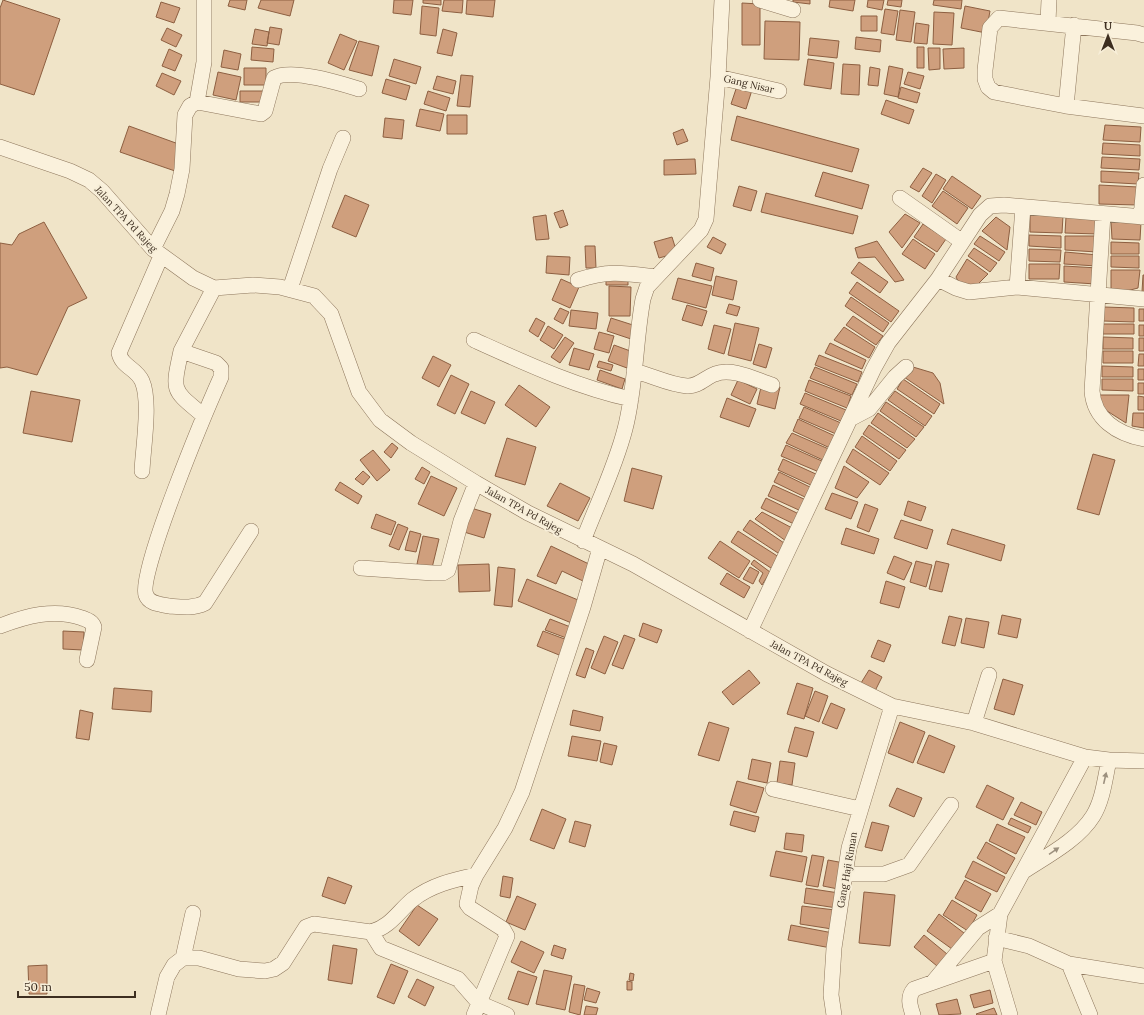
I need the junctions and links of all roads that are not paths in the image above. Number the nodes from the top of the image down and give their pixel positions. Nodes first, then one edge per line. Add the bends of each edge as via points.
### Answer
1 (204, 0) edge
2 (722, 0) edge
3 (760, 0) edge
4 (1049, 0) edge
5 (793, 10) dead end
6 (1048, 22) junction
7 (1074, 25) junction
8 (1144, 35) edge
9 (718, 77) junction
10 (359, 89) dead end
11 (779, 91) dead end
12 (197, 102) junction
13 (1066, 106) junction
14 (1144, 116) edge
15 (343, 138) dead end
16 (0, 147) edge
17 (1144, 185) edge
18 (900, 198) dead end
19 (1023, 207) junction
20 (1103, 214) junction
21 (1143, 217) edge
22 (961, 242) junction
23 (157, 253) junction
24 (656, 277) junction
25 (938, 279) junction
26 (578, 280) dead end
27 (1017, 287) junction
28 (214, 288) junction
29 (290, 289) junction
30 (1098, 294) junction
31 (1144, 299) edge
32 (474, 340) dead end
33 (181, 351) junction
34 (906, 367) dead end
35 (634, 371) junction
36 (772, 385) dead end
37 (631, 399) junction
38 (204, 416) junction
39 (850, 420) junction
40 (1144, 439) edge
41 (142, 471) dead end
42 (476, 483) junction
43 (251, 531) dead end
44 (583, 541) junction
45 (600, 548) junction
46 (361, 568) dead end
47 (0, 626) edge
48 (750, 631) junction
49 (87, 660) dead end
50 (989, 675) dead end
51 (892, 706) junction
52 (974, 723) junction
53 (1085, 757) junction
54 (1109, 760) junction
55 (1144, 761) edge
56 (773, 789) dead end
57 (951, 805) dead end
58 (860, 810) junction
59 (1021, 873) junction
60 (845, 874) junction
61 (476, 875) junction
62 (193, 913) dead end
63 (1000, 914) junction
64 (371, 932) junction
65 (996, 938) junction
66 (183, 958) junction
67 (994, 961) junction
68 (1069, 964) junction
69 (1144, 976) edge
70 (932, 982) junction
71 (476, 1009) edge
72 (158, 1015) edge
73 (507, 1015) edge
74 (834, 1015) edge
75 (913, 1015) edge
76 (1010, 1015) edge
77 (1090, 1015) edge

1 - 12 street via 204,62
2 - 9 street
3 - 5 street
4 - 6 street
6 - 7 street
6 - 13 street via 999,18 994,22 990,28 984,79 994,92
7 - 8 street
7 - 13 street
9 - 11 street, Gang Nisar
9 - 24 street via 706,219 702,230
10 - 12 street via 300,75 280,74 274,78 265,111 261,114
12 - 23 street via 190,106 186,115 178,194
13 - 14 street
15 - 29 street
16 - 23 street, Jalan TPA Pd Rajeg via 89,180 102,191
17 - 21 street
18 - 22 street
19 - 20 street
19 - 22 street via 990,206 980,215
19 - 27 street
20 - 21 street
20 - 30 street
22 - 25 street
23 - 28 street, Jalan TPA Pd Rajeg via 193,278
23 - 41 street via 119,353 124,365 142,380 144,390 146,409
24 - 26 street via 618,272
24 - 35 street via 647,287 643,299
25 - 27 street via 969,292
25 - 39 street via 888,343
27 - 30 street
28 - 29 street, Jalan TPA Pd Rajeg via 253,285
28 - 33 street
29 - 42 street, Jalan TPA Pd Rajeg via 314,296 332,314 359,392 380,420 411,443
30 - 31 street
30 - 40 street via 1092,402 1098,414 1114,429
32 - 37 street via 562,378 606,394
33 - 38 street via 175,379 176,388 179,395
33 - 38 street via 216,363 221,368 221,377
34 - 39 street via 869,409
35 - 36 street via 686,386 724,372
35 - 37 street
37 - 44 street via 618,454
38 - 43 street via 177,483 154,552 144,586 145,594 155,603 177,607 186,608 204,603
39 - 48 street
42 - 44 street, Jalan TPA Pd Rajeg
42 - 46 street via 460,521 448,570 433,573
44 - 45 street, Jalan TPA Pd Rajeg
45 - 48 street, Jalan TPA Pd Rajeg
45 - 61 street via 522,792 505,828
47 - 49 street via 43,613 62,614 90,621 94,627
48 - 51 street, Jalan TPA Pd Rajeg via 827,674
50 - 52 street
51 - 52 street, Jalan TPA Pd Rajeg
51 - 58 street, Gang Haji Riman
52 - 53 street, Jalan TPA Pd Rajeg
53 - 54 street, Jalan TPA Pd Rajeg
53 - 59 street
54 - 55 street, Jalan TPA Pd Rajeg
59 -> 54 street via 1067,842 1086,825 1101,796
56 - 58 street
57 - 60 street via 909,865 884,874
58 - 60 street, Gang Haji Riman via 849,848
59 - 63 street
60 - 74 street, Gang Haji Riman via 834,948 831,995
61 - 64 street via 430,888 412,900 387,926
61 - 71 street via 467,904 503,929 507,936
62 - 66 street
63 - 65 street
63 - 70 street via 978,928
64 - 66 street via 314,924 306,927 283,963 265,971 239,969 199,958
64 - 71 street via 381,948 386,951 458,979
65 - 67 street
65 - 68 street via 1029,946
66 - 72 street via 174,965 167,977
67 - 70 street
67 - 76 street
68 - 69 street
68 - 77 street
70 - 75 street via 911,991 910,1005
71 - 73 street

